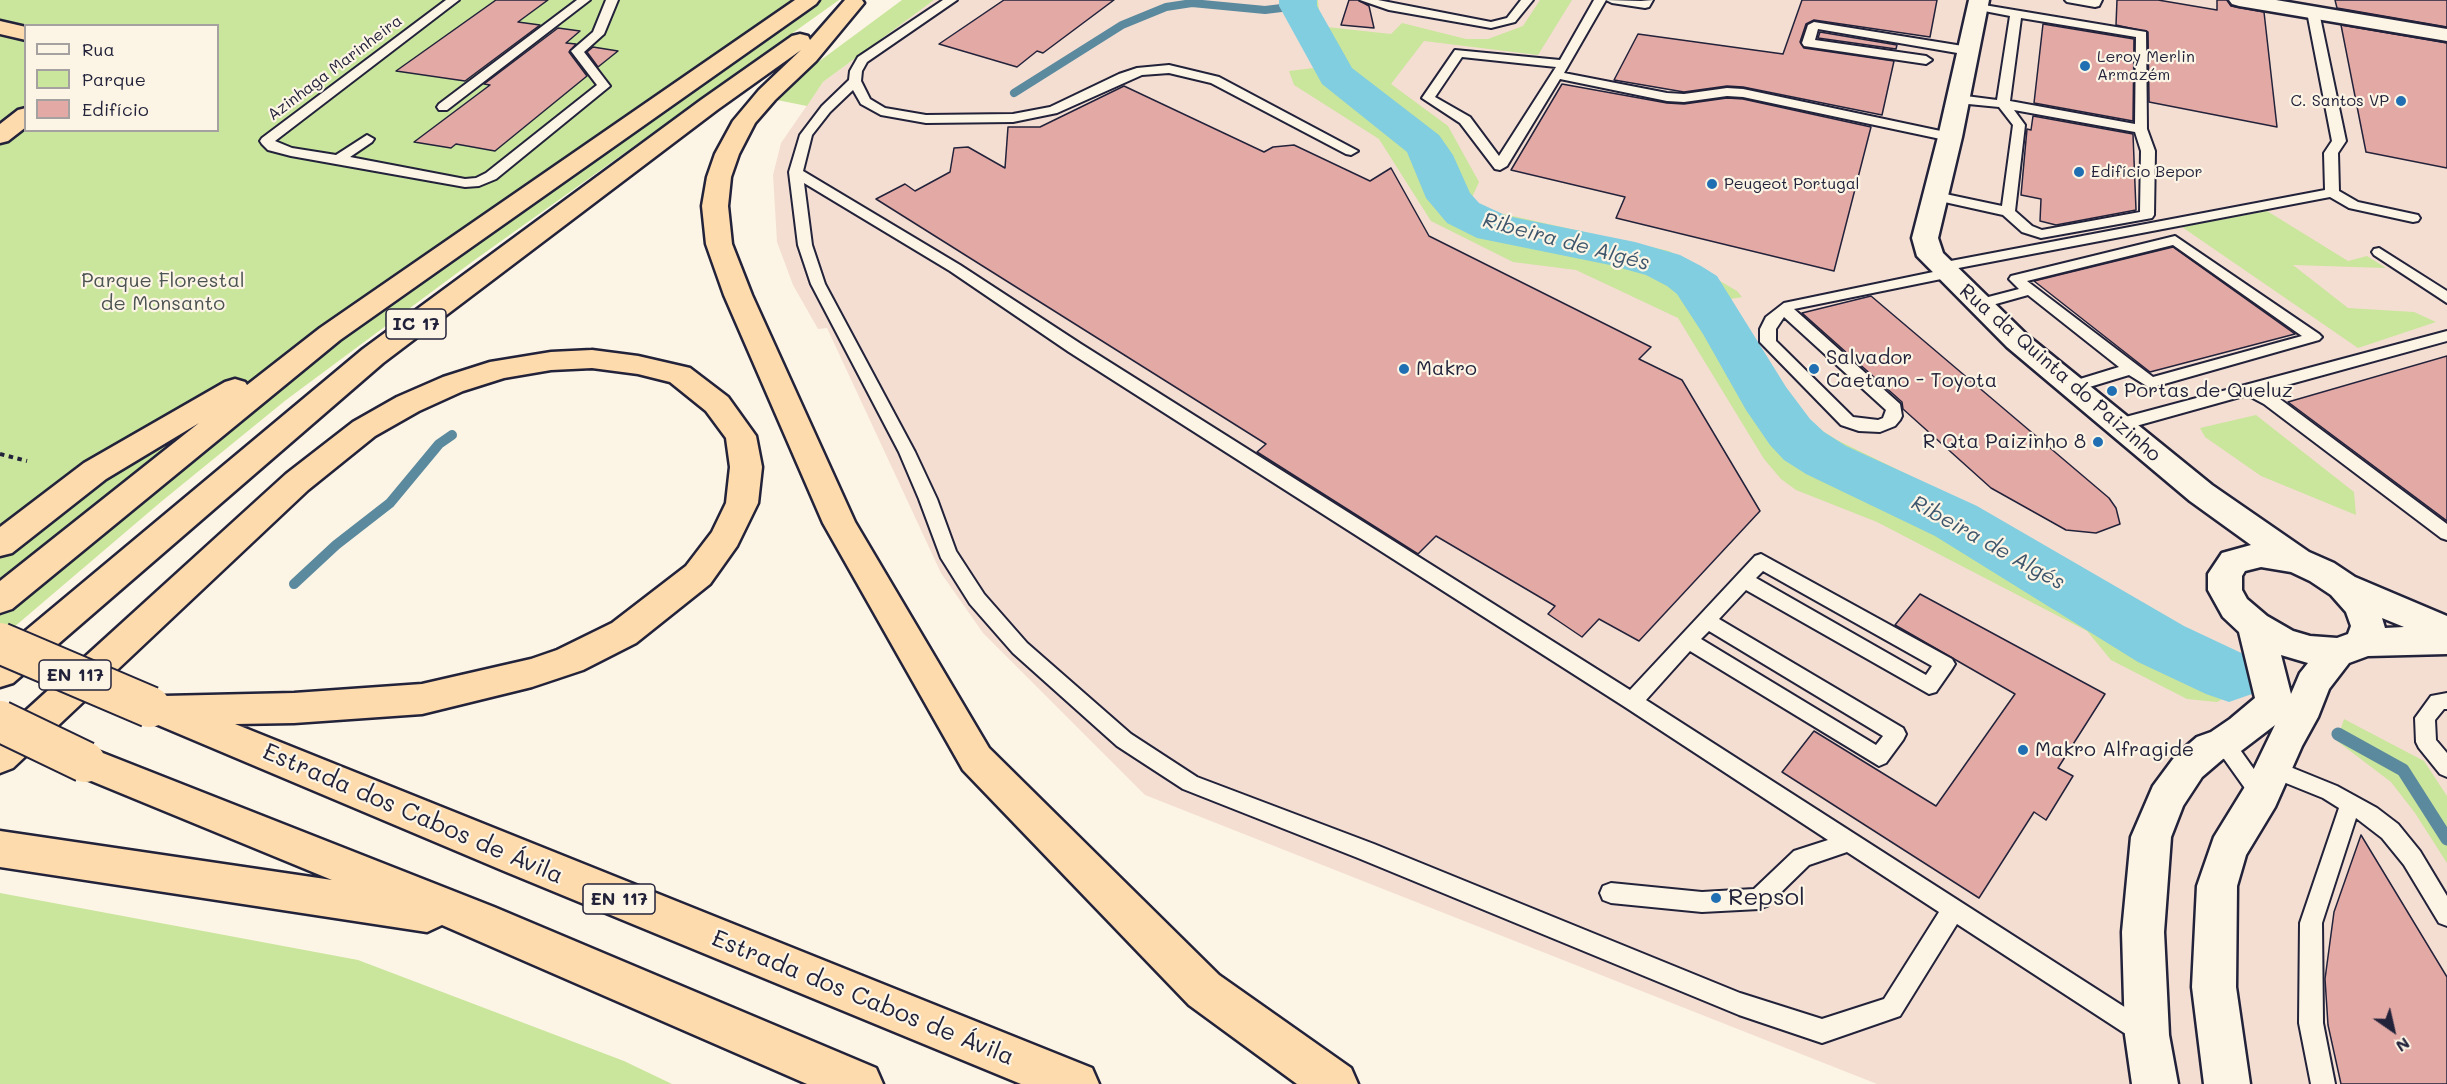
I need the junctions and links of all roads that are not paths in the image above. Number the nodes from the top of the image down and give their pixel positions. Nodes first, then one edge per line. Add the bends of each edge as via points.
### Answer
1 (453, 0) edge
2 (584, 0) edge
3 (612, 0) edge
4 (809, 0) edge
5 (951, 0) edge
6 (1366, 0) edge
7 (1527, 0) edge
8 (1600, 0) edge
9 (1612, 0) edge
10 (1647, 0) edge
11 (2071, 0) edge
12 (2096, 0) edge
13 (2240, 0) edge
14 (856, 2) edge
15 (1978, 4) edge
16 (2313, 12) junction
17 (2016, 13) junction
18 (0, 27) edge
19 (24, 33) edge
20 (2447, 34) edge
21 (1877, 35) junction
22 (1969, 51) junction
23 (1873, 53) junction
24 (1926, 60) dead end
25 (1560, 70) junction
26 (855, 81) junction
27 (1958, 99) junction
28 (2003, 104) junction
29 (443, 107) dead end
30 (24, 117) edge
31 (2141, 129) junction
32 (0, 136) edge
33 (1950, 137) junction
34 (367, 140) dead end
35 (1351, 151) dead end
36 (339, 159) junction
37 (796, 172) junction
38 (2332, 193) junction
39 (1936, 196) junction
40 (2008, 212) junction
41 (2413, 218) dead end
42 (2379, 252) dead end
43 (1943, 271) junction
44 (2031, 291) junction
45 (2447, 298) edge
46 (1978, 304) junction
47 (1785, 309) junction
48 (330, 334) junction
49 (2447, 336) edge
50 (2131, 369) junction
51 (2073, 387) junction
52 (2248, 389) junction
53 (2118, 425) junction
54 (2201, 493) junction
55 (2447, 533) edge
56 (0, 544) edge
57 (2297, 561) junction
58 (2234, 562) junction
59 (1743, 580) junction
60 (2343, 586) junction
61 (0, 600) edge
62 (1706, 620) junction
63 (2255, 626) junction
64 (2447, 631) edge
65 (1688, 640) junction
66 (2447, 640) edge
67 (0, 643) edge
68 (2350, 647) junction
69 (0, 673) edge
70 (1632, 701) junction
71 (2447, 701) edge
72 (157, 709) junction
73 (0, 721) edge
74 (2224, 743) junction
75 (0, 757) edge
76 (2447, 768) edge
77 (2267, 782) junction
78 (2351, 805) junction
79 (1850, 842) junction
80 (0, 849) edge
81 (1611, 893) dead end
82 (1954, 908) junction
83 (2447, 916) edge
84 (479, 921) junction
85 (2147, 1035) junction
86 (860, 1084) edge
87 (1076, 1084) edge
88 (1335, 1084) edge
89 (2155, 1084) edge
90 (2227, 1084) edge
91 (2323, 1084) edge

1 - 36 lane, Azinhaga Marinheira via 267,141 291,152
2 - 29 lane
3 - 36 lane via 598,34 577,51 604,86 491,176 465,183
4 - 48 highway, IC 17
5 - 26 lane via 872,52 856,71
6 - 7 lane via 1491,25 1511,20
8 - 25 lane
9 - 10 lane via 1645,5
11 - 12 lane via 2095,4
13 - 16 street
14 - 69 highway, IC 17 via 709,105 373,356
14 - 88 highway via 767,95 745,121 727,154 715,206 719,244 738,295 839,523 976,759 1204,990
15 - 17 lane
15 - 22 street, Rua da Quinta do Paizinho
16 - 20 street
16 - 38 lane via 2338,141 2331,153
17 - 28 lane
17 - 31 lane via 2142,34
18 - 19 highway
21 - 22 lane
21 - 23 lane
21 - 23 lane via 1814,25 1808,43
22 - 27 street, Rua da Quinta do Paizinho
23 - 24 lane
25 - 25 lane via 1500,166 1465,120 1428,98 1460,53
25 - 33 lane via 1667,97 1743,93
26 - 35 lane via 865,101 881,111 926,119 982,120 1037,114 1082,98 1123,77 1169,69 1215,80
26 - 37 lane via 806,135
27 - 28 lane
27 - 33 street, Rua da Quinta do Paizinho
28 - 31 lane
28 - 40 lane via 2019,125
30 - 32 highway
31 - 40 lane via 2148,151 2147,215 2041,234 2027,229
33 - 39 street, Rua da Quinta do Paizinho
34 - 36 lane
37 - 70 lane via 955,268
37 - 82 lane via 805,245 818,284 908,452 947,553 976,599 1020,648 1124,740 1190,783 1738,1004 1821,1031 1892,1008
38 - 41 lane via 2354,205
38 - 43 lane
39 - 40 lane
39 - 43 street, Rua da Quinta do Paizinho via 1925,238 1930,256
42 - 45 lane
43 - 46 street, Rua da Quinta do Paizinho
43 - 47 lane
44 - 46 lane
44 - 50 lane
44 - 50 lane via 2016,279 2175,240 2314,338 2150,384
46 - 51 street, Rua da Quinta do Paizinho
47 - 47 lane via 1774,317 1768,329 1768,342 1847,421 1870,427 1889,422 1894,416 1893,408
48 - 56 highway via 95,471
48 - 61 highway, IC 17
49 - 52 lane
50 - 51 lane
51 - 53 street, Rua da Quinta do Paizinho
52 - 53 lane
52 - 55 lane via 2270,400
53 - 54 street, Rua da Quinta do Paizinho
54 - 57 street, Rua da Quinta do Paizinho
54 - 58 street, Rua da Quinta do Paizinho
57 - 58 street via 2261,555
57 - 60 street
58 - 63 street via 2225,574 2225,590 2235,608
59 - 59 lane via 1761,561 1945,664 1929,686
59 - 62 lane
60 - 64 street
60 - 68 street via 2361,606 2368,626
62 - 65 lane
62 - 65 lane via 1896,734 1879,756
63 - 68 street via 2281,642 2310,650
63 - 74 street via 2274,704
65 - 70 lane
66 - 68 street
67 - 72 highway, EN 117, bridge
68 - 77 street via 2313,683
70 - 79 lane
71 - 76 lane via 2439,702 2425,718 2426,742
72 - 75 highway via 294,708 422,699 570,660 624,633 698,575 725,538 742,503 746,467 741,436 717,404 680,375 638,365 592,359 551,361 500,369 453,384 364,429 297,482
72 - 87 highway, Estrada dos Cabos de Ávila / EN 117
73 - 84 highway, bridge via 85,762
74 - 77 lane
74 - 85 street via 2210,748 2188,766 2167,798 2151,837 2143,932
77 - 78 lane via 2330,792
77 - 90 street via 2228,850 2217,886 2214,987
78 - 83 lane via 2390,831 2412,858
78 - 91 lane via 2311,923 2311,1023
79 - 81 lane via 1802,858 1760,899 1702,902
79 - 82 lane
80 - 84 highway
82 - 85 lane
84 - 86 highway
85 - 89 street

